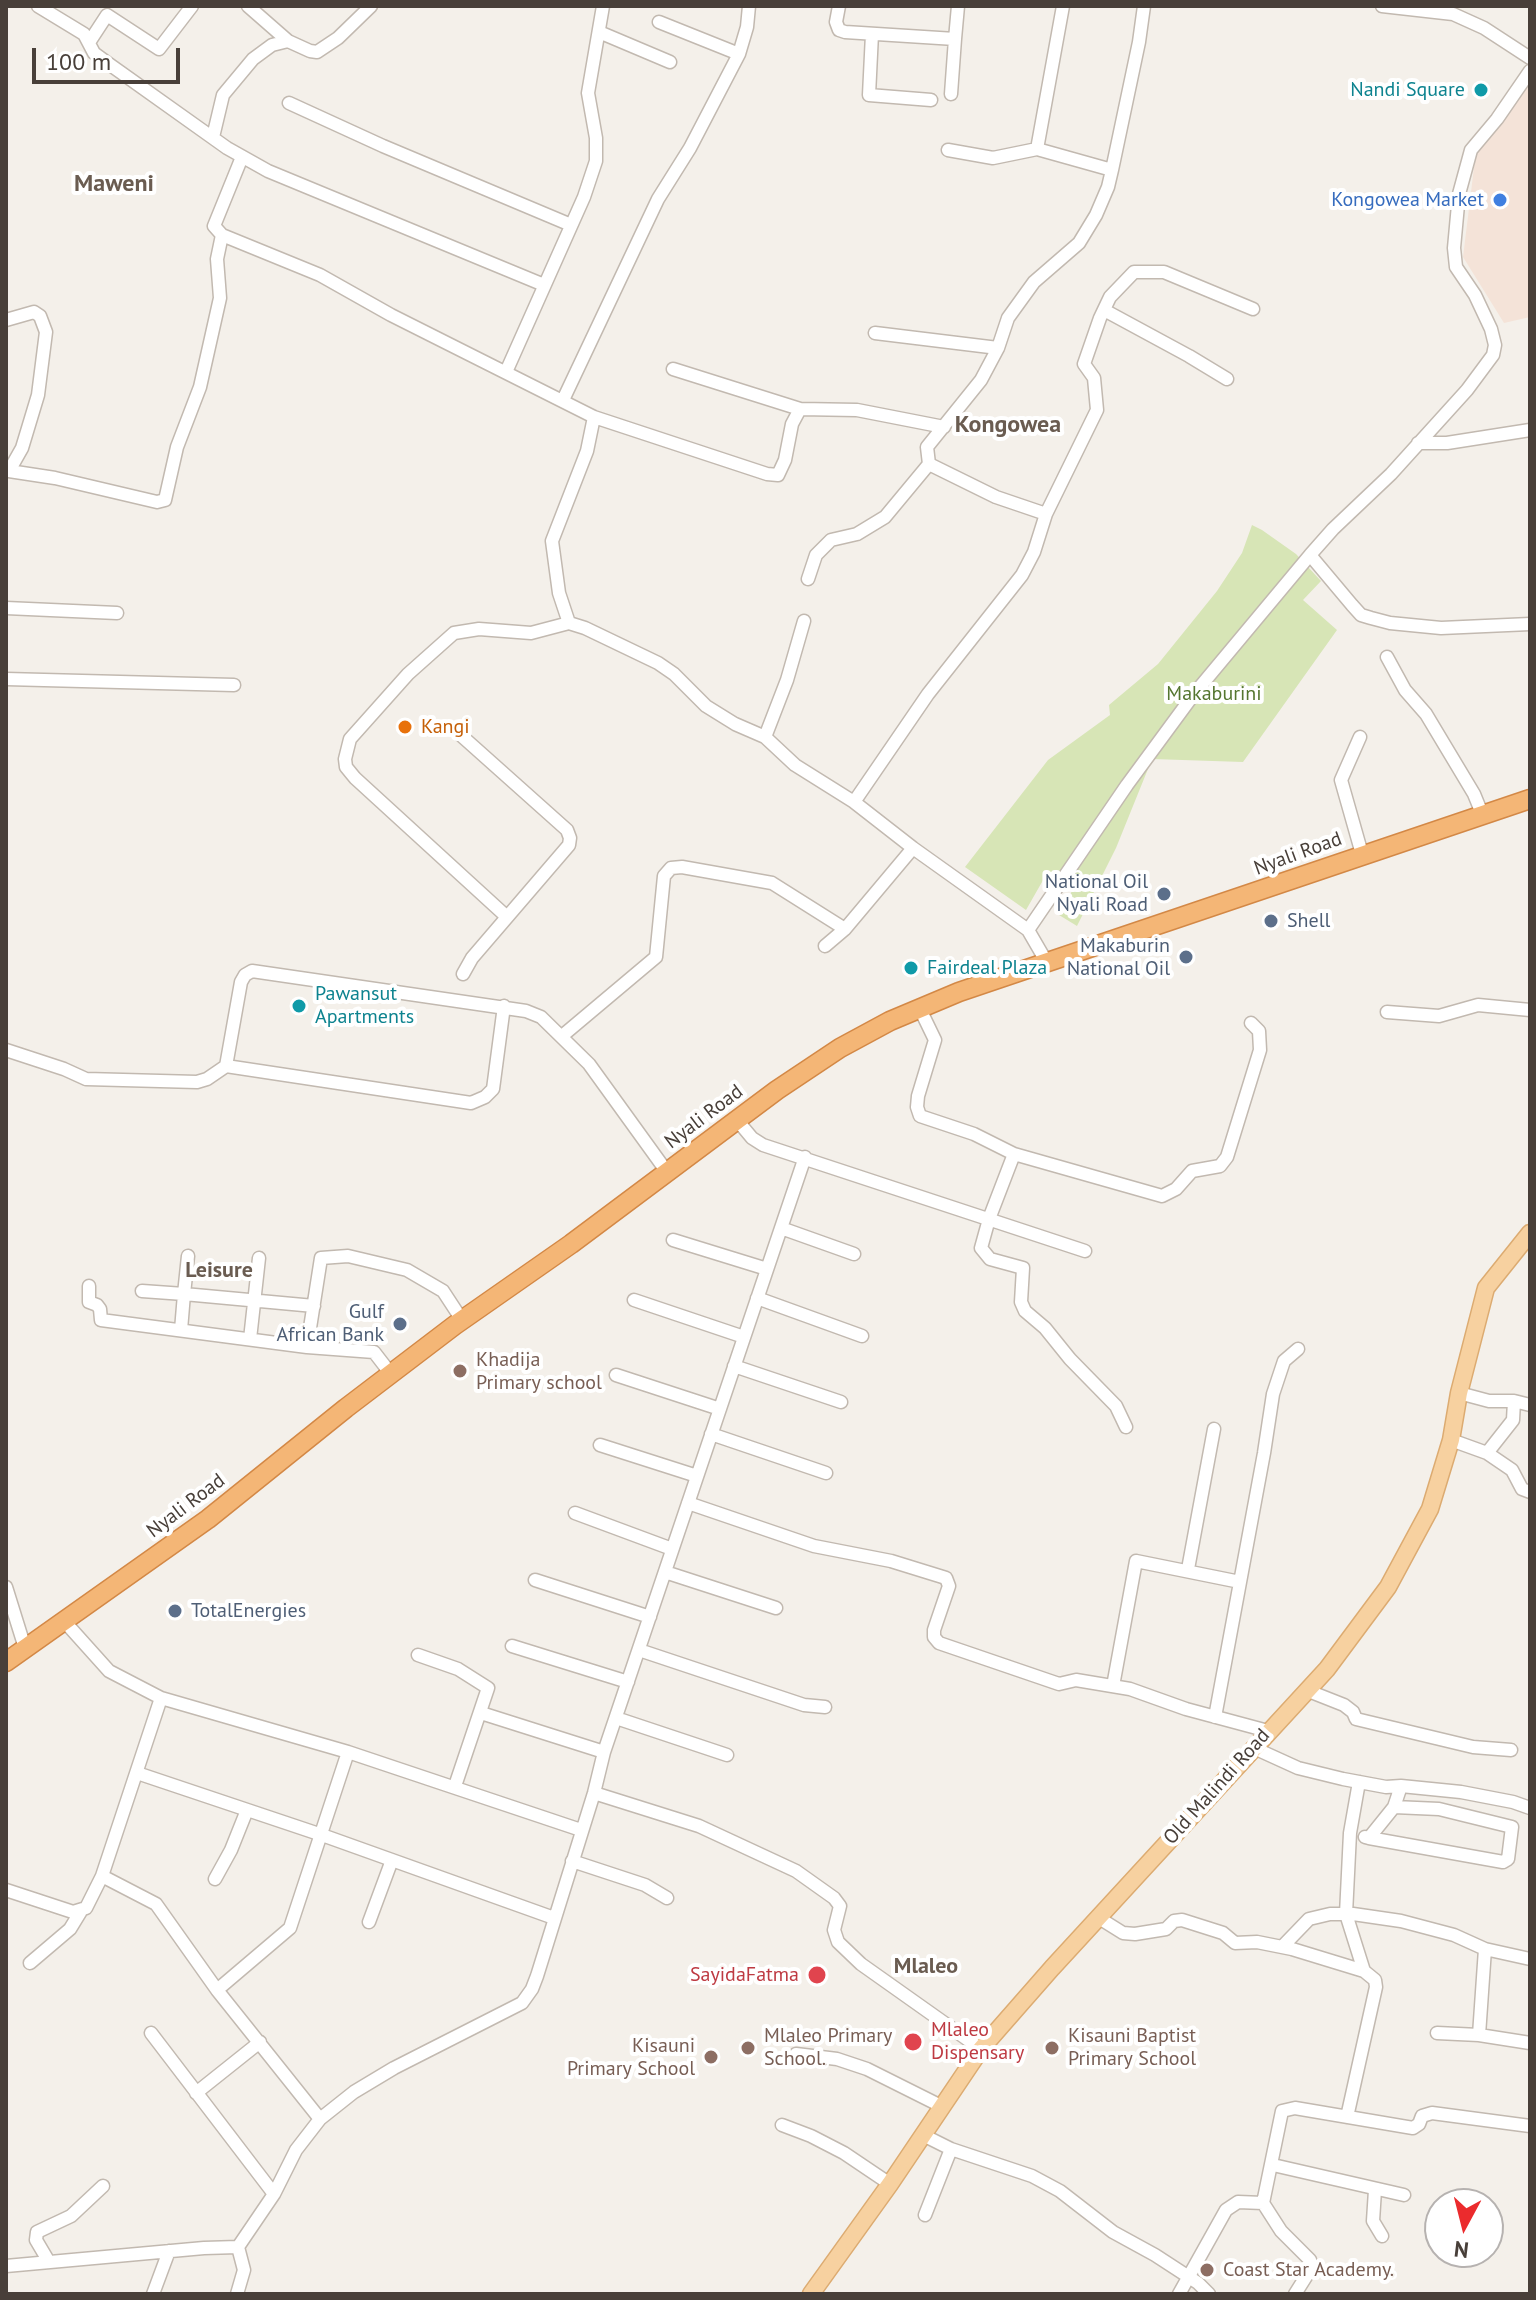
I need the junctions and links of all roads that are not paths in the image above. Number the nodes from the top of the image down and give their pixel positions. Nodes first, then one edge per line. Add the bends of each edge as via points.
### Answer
1 (38, 6) edge
2 (192, 6) edge
3 (371, 6) edge
4 (603, 6) edge
5 (749, 6) edge
6 (839, 6) edge
7 (958, 6) edge
8 (1063, 6) edge
9 (1144, 6) edge
10 (1382, 6) edge
11 (250, 7) edge
12 (659, 22) dead end
13 (599, 32) junction
14 (872, 34) junction
15 (955, 39) junction
16 (90, 41) junction
17 (288, 41) junction
18 (739, 54) junction
19 (1530, 58) edge
20 (670, 62) dead end
21 (1530, 71) edge
22 (951, 94) dead end
23 (931, 100) dead end
24 (289, 103) dead end
25 (213, 137) junction
26 (1037, 149) junction
27 (948, 150) dead end
28 (242, 157) junction
29 (1112, 170) junction
30 (571, 225) junction
31 (222, 235) junction
32 (544, 285) junction
33 (1253, 309) dead end
34 (1104, 310) junction
35 (6, 320) edge
36 (875, 333) dead end
37 (998, 348) junction
38 (673, 369) dead end
39 (506, 372) junction
40 (1227, 379) dead end
41 (563, 400) junction
42 (800, 409) junction
43 (594, 417) junction
44 (944, 427) junction
45 (1530, 430) edge
46 (1418, 443) junction
47 (929, 464) junction
48 (8, 471) edge
49 (1046, 514) junction
50 (1310, 555) junction
51 (808, 579) dead end
52 (6, 608) edge
53 (117, 613) dead end
54 (804, 621) dead end
55 (569, 623) junction
56 (1530, 624) edge
57 (1387, 657) dead end
58 (6, 679) edge
59 (234, 685) dead end
60 (455, 730) dead end
61 (765, 737) junction
62 (1360, 737) dead end
63 (1530, 799) edge
64 (854, 802) junction
65 (1483, 816) junction
66 (913, 848) junction
67 (1362, 854) junction
68 (507, 917) junction
69 (845, 929) junction
70 (1028, 930) junction
71 (825, 946) dead end
72 (1046, 961) junction
73 (463, 974) dead end
74 (504, 1006) junction
75 (920, 1009) junction
76 (1530, 1010) edge
77 (1387, 1012) dead end
78 (1251, 1023) dead end
79 (562, 1036) junction
80 (6, 1050) edge
81 (226, 1066) junction
82 (737, 1120) junction
83 (1014, 1154) junction
84 (805, 1157) junction
85 (667, 1172) junction
86 (989, 1219) junction
87 (781, 1228) junction
88 (1530, 1233) edge
89 (673, 1240) dead end
90 (1085, 1251) dead end
91 (854, 1254) dead end
92 (188, 1256) dead end
93 (259, 1258) dead end
94 (767, 1269) junction
95 (89, 1286) dead end
96 (142, 1291) dead end
97 (184, 1294) junction
98 (757, 1298) junction
99 (255, 1300) junction
100 (634, 1300) dead end
101 (314, 1306) junction
102 (462, 1320) junction
103 (181, 1330) junction
104 (862, 1336) dead end
105 (744, 1337) junction
106 (250, 1339) junction
107 (307, 1347) junction
108 (1298, 1349) dead end
109 (734, 1366) junction
110 (391, 1374) junction
111 (616, 1375) dead end
112 (1459, 1393) junction
113 (1514, 1401) junction
114 (841, 1402) dead end
115 (1530, 1405) edge
116 (720, 1409) junction
117 (1126, 1427) dead end
118 (1214, 1429) dead end
119 (711, 1434) junction
120 (1451, 1440) junction
121 (600, 1445) dead end
122 (1487, 1453) junction
123 (826, 1473) dead end
124 (697, 1476) junction
125 (1530, 1492) edge
126 (688, 1503) junction
127 (575, 1513) dead end
128 (672, 1549) junction
129 (1188, 1569) junction
130 (665, 1572) junction
131 (535, 1580) dead end
132 (1240, 1582) junction
133 (6, 1587) edge
134 (776, 1608) dead end
135 (650, 1617) junction
136 (65, 1622) junction
137 (512, 1646) dead end
138 (25, 1648) junction
139 (639, 1650) junction
140 (418, 1655) dead end
141 (6, 1662) edge
142 (628, 1682) junction
143 (1113, 1686) junction
144 (1306, 1690) junction
145 (161, 1698) junction
146 (825, 1707) dead end
147 (481, 1713) junction
148 (1215, 1717) junction
149 (616, 1718) junction
150 (1268, 1731) junction
151 (1254, 1748) junction
152 (1511, 1750) dead end
153 (348, 1752) junction
154 (604, 1752) junction
155 (727, 1755) dead end
156 (137, 1773) junction
157 (1359, 1782) junction
158 (455, 1786) junction
159 (1401, 1786) junction
160 (594, 1793) junction
161 (1394, 1807) junction
162 (1530, 1808) edge
163 (247, 1810) junction
164 (581, 1830) junction
165 (1350, 1833) junction
166 (322, 1835) junction
167 (1369, 1838) junction
168 (392, 1860) junction
169 (572, 1861) junction
170 (102, 1876) junction
171 (215, 1879) dead end
172 (6, 1890) edge
173 (667, 1898) dead end
174 (81, 1911) junction
175 (1346, 1914) junction
176 (554, 1918) junction
177 (1099, 1918) junction
178 (369, 1922) dead end
179 (1282, 1947) junction
180 (1485, 1949) junction
181 (1530, 1959) edge
182 (30, 1963) dead end
183 (1364, 1971) junction
184 (217, 1990) junction
185 (151, 2033) dead end
186 (1437, 2033) dead end
187 (1479, 2035) junction
188 (260, 2042) junction
189 (1530, 2043) edge
190 (981, 2049) junction
191 (796, 2054) dead end
192 (196, 2093) junction
193 (941, 2106) junction
194 (1347, 2117) junction
195 (320, 2119) junction
196 (782, 2125) dead end
197 (1530, 2126) edge
198 (923, 2135) junction
199 (951, 2149) junction
200 (1273, 2165) junction
201 (890, 2184) junction
202 (103, 2186) dead end
203 (1375, 2190) junction
204 (274, 2194) junction
205 (1404, 2195) dead end
206 (1263, 2203) junction
207 (925, 2215) dead end
208 (1382, 2236) dead end
209 (238, 2247) junction
210 (169, 2251) junction
211 (49, 2262) junction
212 (6, 2266) edge
213 (1187, 2278) junction
214 (153, 2294) edge
215 (237, 2294) edge
216 (811, 2294) edge
217 (1179, 2294) edge
218 (1209, 2294) edge
219 (1295, 2294) edge

1 - 16 street
2 - 16 street via 160,49 107,15
3 - 17 street via 317,52
4 - 13 street
5 - 18 street
6 - 14 street via 839,30
7 - 15 street
8 - 26 street
9 - 29 street
10 - 19 street via 1453,14
11 - 17 street
12 - 18 street
13 - 20 street
13 - 30 street via 588,93 596,161
14 - 15 street
14 - 23 street via 869,95
15 - 22 street
16 - 25 street via 94,53
17 - 25 street via 272,45 235,78 223,95
18 - 41 street via 658,199
21 - 46 street via 1471,150 1459,194 1454,258 1491,329 1493,355
24 - 30 street
25 - 28 street
26 - 27 street via 993,158
26 - 29 street
28 - 31 street via 214,226
28 - 32 street
29 - 37 street via 1079,243 1034,282 1008,318
30 - 32 street
31 - 39 street via 320,275
31 - 48 street via 217,259 220,298 200,387 177,447 165,500
32 - 39 street
33 - 34 street via 1164,272 1145,271 1122,282
34 - 40 street
34 - 49 street via 1084,364 1094,378 1097,410
35 - 48 street via 34,312 46,332 38,395 22,448
36 - 37 street
37 - 44 street via 981,380
38 - 42 street
39 - 41 street
41 - 43 street
42 - 43 street via 778,475
42 - 44 street via 857,410
43 - 55 street via 587,451 552,541
44 - 47 street via 927,447
45 - 46 street
46 - 50 street
47 - 49 street
47 - 51 street via 885,517 857,534 831,540 816,555
49 - 64 street via 1022,575 928,694
50 - 56 street via 1361,615 1441,628
50 - 70 street via 1162,735
52 - 53 street
54 - 61 street
55 - 61 street via 658,663 706,706
55 - 68 street via 531,633 454,633 408,674 346,750 346,767 355,778
57 - 65 street
58 - 59 street
60 - 68 street via 570,838
61 - 64 street via 795,765
62 - 67 street via 1341,780
63 - 65 highway, Nyali Road
64 - 66 street
65 - 67 highway, Nyali Road
66 - 69 street
66 - 70 street
67 - 72 highway, Nyali Road
68 - 73 street
69 - 71 street
69 - 79 street via 772,883 671,868 664,876 656,957
70 - 72 street
72 - 75 highway, Nyali Road
74 - 79 street via 541,1017
74 - 81 street via 252,971 241,982
74 - 81 street via 493,1089 471,1103
75 - 82 highway, Nyali Road via 840,1048
75 - 83 street via 935,1040 918,1096 920,1116
76 - 77 street via 1478,1005 1439,1016
78 - 83 street via 1259,1031 1260,1050 1227,1157 1220,1166 1192,1171 1171,1194 1162,1196
79 - 85 street via 589,1064
80 - 81 street via 86,1079 197,1082
82 - 84 street via 763,1145
82 - 85 highway, Nyali Road
83 - 86 street
84 - 86 street
84 - 87 street
85 - 102 highway, Nyali Road
86 - 90 street
86 - 117 street via 981,1248 990,1259 1023,1268 1025,1311 1116,1406
87 - 91 street
87 - 94 street
88 - 112 main road, Old Malindi Road via 1486,1288
89 - 94 street
92 - 97 street
93 - 99 street
94 - 98 street
95 - 103 street via 89,1302 100,1309 101,1320
96 - 97 street
97 - 99 street
97 - 103 street
98 - 104 street
98 - 105 street
99 - 101 street
99 - 106 street
100 - 105 street
101 - 102 street via 321,1258 348,1256 407,1270 443,1291
101 - 107 street
102 - 110 highway, Nyali Road
103 - 106 street
105 - 109 street
106 - 107 street
107 - 110 street via 374,1352
108 - 132 street via 1284,1361 1273,1394
109 - 114 street
109 - 116 street
110 - 136 highway, Nyali Road via 208,1519
111 - 116 street
112 - 113 street
112 - 120 main road, Old Malindi Road
113 - 115 street
113 - 122 street via 1513,1420
116 - 119 street
118 - 129 street
119 - 123 street
119 - 124 street
120 - 122 street
120 - 144 main road, Old Malindi Road via 1430,1509 1402,1565 1342,1652
121 - 124 street
122 - 125 street via 1512,1470 1522,1489
124 - 126 street
126 - 128 street
126 - 143 street via 814,1546 946,1578 949,1586 934,1630 939,1643 1059,1684 1076,1680
127 - 128 street
128 - 130 street
129 - 132 street
129 - 143 street via 1136,1561
130 - 134 street
130 - 135 street
131 - 135 street
132 - 148 street
133 - 138 street
135 - 139 street
136 - 138 highway, Nyali Road
136 - 145 street via 109,1671
137 - 142 street
138 - 141 highway, Nyali Road
139 - 142 street
139 - 146 street via 804,1705
140 - 147 street via 458,1669 488,1688
142 - 149 street
143 - 148 street
144 - 150 main road, Old Malindi Road
144 - 152 street via 1344,1705 1356,1719 1473,1747
145 - 153 street
145 - 156 street
147 - 154 street
147 - 158 street
148 - 150 street
149 - 154 street
149 - 155 street
150 - 151 main road, Old Malindi Road
151 - 157 street via 1298,1768
151 - 177 main road, Old Malindi Road
153 - 158 street
153 - 166 street
154 - 160 street
156 - 163 street
156 - 170 street
157 - 159 street
157 - 165 street
158 - 164 street
159 - 161 street
159 - 162 street via 1461,1792
160 - 164 street
160 - 190 street via 699,1826 796,1871 840,1906 834,1930 838,1942
161 - 167 street
161 - 167 street via 1439,1809 1512,1827 1508,1859
163 - 166 street
163 - 171 street
164 - 169 street
165 - 167 street
165 - 175 street
166 - 168 street
166 - 184 street via 290,1928
168 - 176 street
168 - 178 street
169 - 173 street via 645,1885
169 - 176 street
170 - 174 street
170 - 184 street via 156,1904
172 - 174 street
174 - 182 street via 70,1929
175 - 179 street via 1309,1919
175 - 180 street via 1401,1921
175 - 183 street
176 - 195 street via 532,1989 522,2003 394,2068
177 - 179 street via 1123,1933 1156,1932 1182,1920 1223,1933 1235,1943
177 - 190 main road, Old Malindi Road
179 - 183 street
180 - 181 street
180 - 187 street
183 - 194 street via 1376,1987
184 - 188 street
185 - 192 street
186 - 187 street
187 - 189 street
188 - 192 street
188 - 195 street
190 - 193 main road, Old Malindi Road
191 - 193 street via 867,2069
192 - 204 street
193 - 198 main road, Old Malindi Road
194 - 197 street via 1413,2128 1432,2113
194 - 200 street via 1295,2108 1282,2111
195 - 204 street via 296,2150
196 - 201 street via 844,2153
198 - 199 street
198 - 201 main road, Old Malindi Road
199 - 207 street
199 - 213 street via 1007,2166 1060,2191
200 - 203 street
200 - 206 street
201 - 216 main road, Old Malindi Road
202 - 211 street via 71,2216 37,2232
203 - 205 street
203 - 208 street via 1373,2221
204 - 209 street
206 - 213 street via 1238,2202 1226,2210
206 - 219 street via 1310,2260 1312,2267
209 - 210 street
209 - 215 street via 244,2270
210 - 211 street
210 - 214 street
211 - 212 street
213 - 217 street
213 - 218 street

